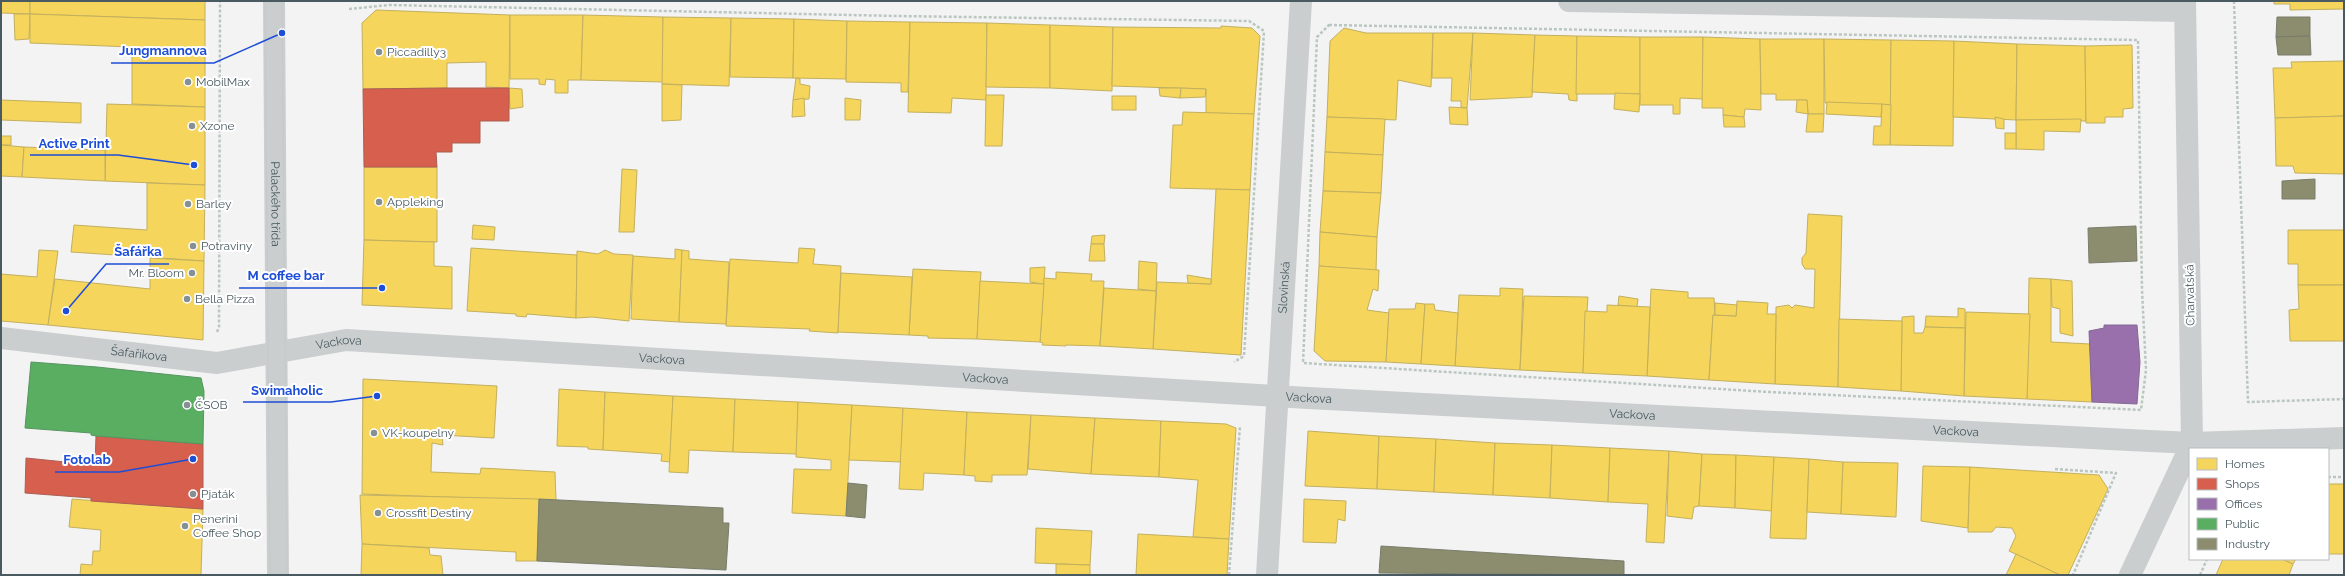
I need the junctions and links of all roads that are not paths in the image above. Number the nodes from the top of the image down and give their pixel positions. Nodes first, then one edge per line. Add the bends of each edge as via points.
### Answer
1 (274, 1) edge
2 (1301, 1) edge
3 (1569, 1) edge
4 (2185, 6) edge
5 (1, 338) edge
6 (276, 351) junction
7 (1278, 396) junction
8 (2344, 438) edge
9 (2192, 443) junction
10 (2190, 448) edge
11 (2189, 449) edge
12 (278, 575) edge
13 (1267, 575) edge
14 (2130, 575) edge

1 - 6 street, Palackého třída
2 - 7 street, Slovinská
3 - 4 street
4 - 9 street, Charvatská
5 - 6 street, Šafaříkova via 218,363
6 - 7 street, Vackova via 346,340
6 - 12 street, Palackého třída
7 - 9 street, Vackova
7 - 13 street, Slovinská
8 - 9 street, Vackova
9 - 10 street, Charvatská
11 - 14 street, Charvatská

